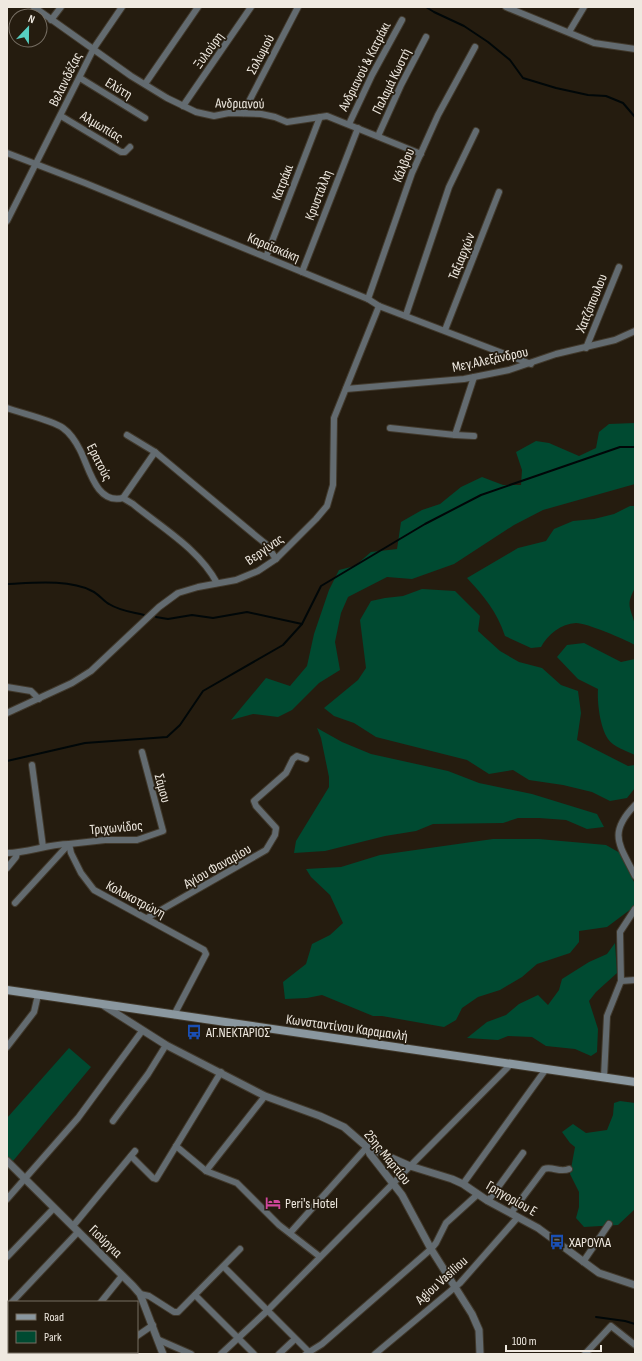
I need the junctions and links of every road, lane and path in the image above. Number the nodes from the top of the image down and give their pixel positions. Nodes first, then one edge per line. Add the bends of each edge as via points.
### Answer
1 (34, 7) edge
2 (61, 7) edge
3 (122, 7) edge
4 (198, 7) edge
5 (251, 7) edge
6 (298, 7) edge
7 (506, 7) edge
8 (584, 7) edge
9 (52, 20) junction
10 (402, 20) dead end
11 (569, 32) junction
12 (426, 37) dead end
13 (475, 47) dead end
14 (94, 48) junction
15 (635, 49) edge
16 (80, 78) junction
17 (145, 84) junction
18 (183, 106) junction
19 (243, 113) junction
20 (61, 116) junction
21 (320, 117) junction
22 (145, 118) dead end
23 (349, 124) junction
24 (358, 128) junction
25 (476, 131) dead end
26 (378, 136) junction
27 (130, 147) dead end
28 (7, 153) edge
29 (421, 154) junction
30 (36, 165) junction
31 (499, 192) dead end
32 (7, 222) edge
33 (266, 256) junction
34 (619, 267) dead end
35 (302, 272) junction
36 (368, 299) junction
37 (379, 306) junction
38 (406, 315) junction
39 (445, 330) junction
40 (635, 331) edge
41 (586, 348) junction
42 (531, 364) junction
43 (474, 378) junction
44 (346, 389) junction
45 (7, 408) edge
46 (390, 428) dead end
47 (454, 434) junction
48 (127, 435) dead end
49 (474, 436) dead end
50 (155, 452) junction
51 (124, 498) junction
52 (276, 559) junction
53 (217, 583) junction
54 (7, 687) edge
55 (39, 699) junction
56 (7, 713) edge
57 (142, 752) dead end
58 (306, 759) dead end
59 (32, 765) dead end
60 (635, 805) edge
61 (163, 831) joint
62 (70, 844) junction
63 (43, 847) junction
64 (7, 853) edge
65 (18, 853) junction
66 (7, 868) edge
67 (635, 876) edge
68 (15, 903) dead end
69 (635, 910) edge
70 (147, 918) junction
71 (635, 980) edge
72 (621, 981) junction
73 (7, 990) edge
74 (38, 995) junction
75 (103, 1005) junction
76 (128, 1008) junction
77 (174, 1015) junction
78 (130, 1023) junction
79 (142, 1030) junction
80 (166, 1045) junction
81 (7, 1047) edge
82 (511, 1064) junction
83 (546, 1069) junction
84 (221, 1072) junction
85 (604, 1077) junction
86 (635, 1082) edge
87 (265, 1096) junction
88 (113, 1121) dead end
89 (176, 1146) junction
90 (367, 1147) junction
91 (523, 1153) dead end
92 (7, 1161) edge
93 (410, 1166) junction
94 (569, 1169) dead end
95 (206, 1171) junction
96 (25, 1178) junction
97 (393, 1182) junction
98 (464, 1184) junction
99 (478, 1194) junction
100 (7, 1199) edge
101 (488, 1201) junction
102 (54, 1208) junction
103 (515, 1215) junction
104 (609, 1224) dead end
105 (75, 1229) junction
106 (290, 1233) junction
107 (240, 1249) dead end
108 (431, 1249) junction
109 (319, 1256) junction
110 (7, 1257) edge
111 (583, 1262) junction
112 (224, 1267) junction
113 (122, 1276) junction
114 (635, 1285) edge
115 (455, 1287) junction
116 (140, 1294) junction
117 (195, 1294) junction
118 (13, 1301) edge
119 (102, 1301) edge
120 (267, 1310) junction
121 (152, 1325) junction
122 (138, 1335) edge
123 (238, 1338) junction
124 (295, 1339) junction
125 (159, 1340) junction
126 (635, 1345) edge
127 (308, 1353) edge
128 (589, 1353) edge
129 (163, 1354) edge
130 (191, 1354) edge
131 (221, 1354) edge
132 (254, 1354) edge
133 (279, 1354) edge
134 (375, 1354) edge
135 (480, 1354) edge

1 - 9 street, Ανδριανού
2 - 9 street
3 - 14 street, Βελανιδέζας
4 - 17 street
5 - 18 street, Ξυλούρη
6 - 19 street, Σολωμού
7 - 11 street
8 - 11 street
9 - 14 street, Ανδριανού
10 - 23 street, Ανδριανού & Κατράκι
11 - 15 street via 594,43
12 - 26 street, Παλαμά Κωστή
13 - 29 street, Κάλβου via 438,115
14 - 16 street, Βελανιδέζας
14 - 17 street, Ανδριανού
16 - 20 street, Βελανιδέζας
16 - 22 street, Ελύτη
17 - 18 street, Ανδριανού
18 - 19 street, Ανδριανού via 214,116
19 - 21 street, Ανδριανού via 275,116 286,122
20 - 27 street, Αλμωπίας via 121,152 126,152
20 - 30 street, Βελανιδέζας
21 - 23 street, Ανδριανού via 327,116
21 - 33 street, Κατράκι
23 - 24 street, Ανδριανού
24 - 26 street, Ανδριανού
24 - 35 street, Κρυστάλλη
25 - 38 street via 449,187
26 - 29 street, Ανδριανού
28 - 30 street, Καραϊσκάκη
29 - 36 street, Κάλβου via 394,221
30 - 32 street, Βελανιδέζας
30 - 33 street, Καραϊσκάκη
31 - 39 street, Ταξιαρχών
33 - 35 street, Καραϊσκάκη
34 - 41 street, Χατζόπουλου
35 - 36 street, Καραϊσκάκη
36 - 37 street, Καραϊσκάκη
37 - 38 street, Καραϊσκάκη
37 - 44 street, Βεργίνας
38 - 39 street, Καραϊσκάκη
39 - 42 street, Καραϊσκάκη
40 - 41 street, Μεγ.Αλεξάνδρου
41 - 42 street, Μεγ.Αλεξάνδρου via 556,354
42 - 43 street, Μεγ.Αλεξάνδρου
43 - 44 street, Μεγ.Αλεξάνδρου
43 - 47 street
44 - 52 street, Βεργίνας via 333,423 335,461 330,500 316,519
45 - 51 street, Ερατούς via 61,427 76,442 100,491 108,496
46 - 47 street
47 - 49 street
48 - 50 street
50 - 51 street
50 - 52 street via 266,544
51 - 53 street, Ερατούς via 195,554 212,573
52 - 53 street, Βεργίνας via 244,577
53 - 55 street, Βεργίνας via 178,593 159,607 92,671
54 - 55 street via 31,691
55 - 56 street, Βεργίνας
57 - 61 street, Σάμου
58 - 70 street, Αγίου Φαναρίου via 297,756 293,759 286,773 254,801 276,828 266,850
59 - 63 street
60 - 67 street via 620,822 618,830 619,843
61 - 62 street, Τριχωνίδος via 137,840
62 - 63 street
62 - 68 street
62 - 70 street, Κολοκοτρώνη via 81,873 94,890
63 - 65 street
64 - 65 street
65 - 66 street
69 - 72 street via 620,932
70 - 77 street, Κολοκοτρώνη via 206,952
71 - 72 street
72 - 85 street via 607,1016
73 - 74 main road, Κωνσταντίνου Καραμανλή
74 - 75 main road, Κωνσταντίνου Καραμανλή
74 - 81 street via 34,1012
75 - 76 main road, Κωνσταντίνου Καραμανλή
75 - 78 street, 25ης Μαρτίου
76 - 77 main road, Κωνσταντίνου Καραμανλή
76 - 78 street
77 - 82 main road, Κωνσταντίνου Καραμανλή
78 - 79 street, 25ης Μαρτίου
79 - 80 street, 25ης Μαρτίου
79 - 96 street via 78,1118
80 - 84 street, 25ης Μαρτίου
80 - 88 street
82 - 83 main road, Κωνσταντίνου Καραμανλή
82 - 93 street
83 - 85 main road, Κωνσταντίνου Καραμανλή
83 - 98 street
84 - 87 street, 25ης Μαρτίου
84 - 89 street
85 - 86 main road, Κωνσταντίνου Καραμανλή
87 - 90 street, 25ης Μαρτίου via 333,1121
87 - 95 street
89 - 95 street
89 - 105 street via 156,1179 133,1153
90 - 93 street, Γρηγορίου Ε
90 - 97 street, 25ης Μαρτίου
90 - 106 street
91 - 101 street
92 - 96 street, Γιούργια
93 - 97 street
93 - 98 street, Γρηγορίου Ε
94 - 103 street, Agiou Vasiliou via 544,1169
95 - 106 street via 237,1183 278,1225
96 - 100 street
96 - 102 street, Γιούργια
97 - 108 street, 25ης Μαρτίου
97 - 109 street
98 - 99 street, Γρηγορίου Ε
99 - 101 street, Γρηγορίου Ε
99 - 108 street via 446,1223
101 - 103 street, Γρηγορίου Ε
102 - 105 street, Γιούργια
102 - 110 street
103 - 111 street, Γρηγορίου Ε via 538,1228
103 - 115 street, Agiou Vasiliou
104 - 111 street
105 - 113 street, Γιούργια
105 - 118 street
106 - 109 street
107 - 112 street
108 - 115 street, 25ης Μαρτίου
108 - 127 street via 322,1344
109 - 120 street
111 - 114 street, Γρηγορίου Ε via 599,1273
112 - 117 street
112 - 120 street
113 - 116 street, Γιούργια
113 - 119 street
115 - 134 street, Agiou Vasiliou
115 - 135 street, 25ης Μαρτίου via 479,1330
116 - 117 street via 149,1296 176,1313
116 - 121 street, Γιούργια
117 - 123 street
120 - 123 street
120 - 124 street
121 - 122 street
121 - 125 street, Γιούργια
123 - 131 street
123 - 132 street
124 - 127 street
124 - 133 street
125 - 129 street, Γιούργια
125 - 130 street
126 - 128 street via 611,1326

